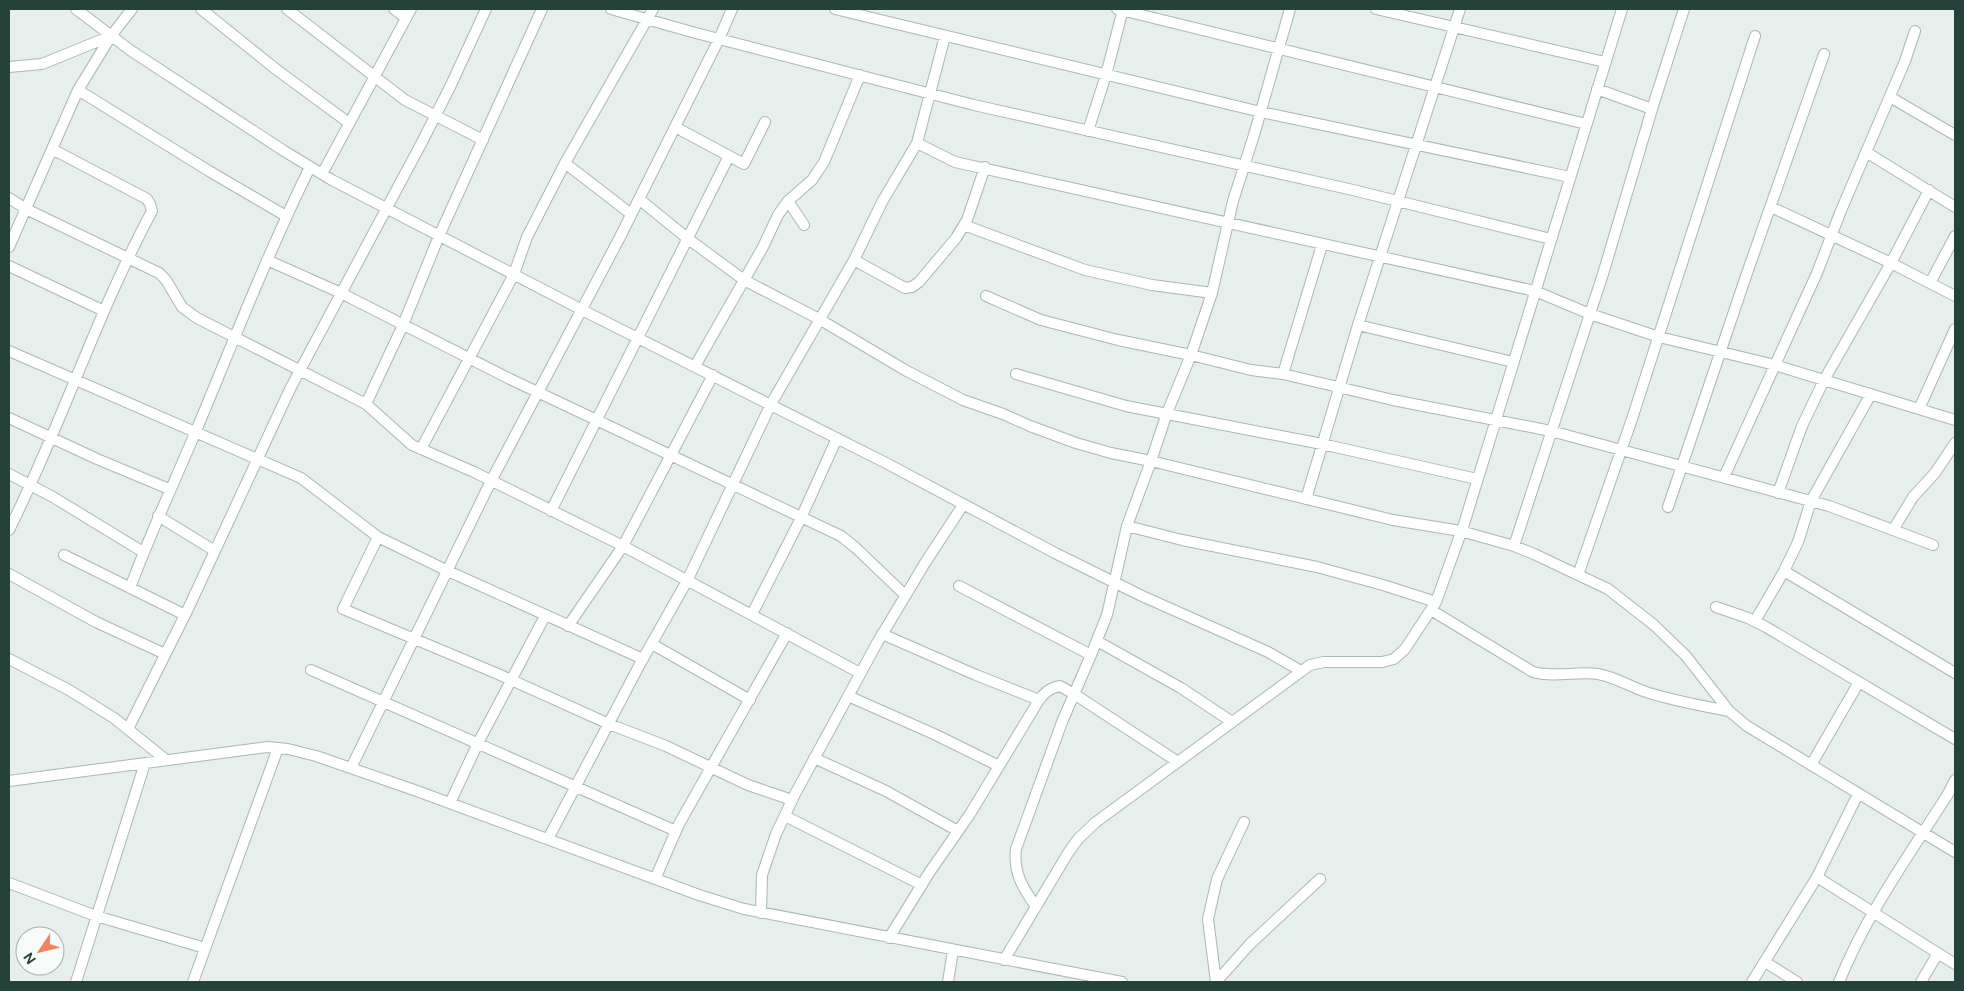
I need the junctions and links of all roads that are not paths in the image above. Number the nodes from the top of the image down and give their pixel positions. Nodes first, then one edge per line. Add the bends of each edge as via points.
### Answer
1 (76, 9) edge
2 (132, 9) edge
3 (201, 9) edge
4 (288, 9) edge
5 (394, 9) edge
6 (486, 9) edge
7 (542, 9) edge
8 (611, 9) edge
9 (653, 9) edge
10 (732, 9) edge
11 (835, 9) edge
12 (1121, 9) edge
13 (1290, 9) edge
14 (1376, 9) edge
15 (1460, 9) edge
16 (1622, 9) edge
17 (1684, 9) edge
18 (408, 13) edge
19 (648, 20) junction
20 (1455, 27) junction
21 (1915, 31) dead end
22 (111, 36) junction
23 (945, 36) junction
24 (1755, 36) dead end
25 (719, 39) junction
26 (1278, 48) junction
27 (1824, 54) dead end
28 (1605, 62) junction
29 (9, 67) edge
30 (860, 75) junction
31 (1106, 75) junction
32 (373, 77) junction
33 (1436, 88) junction
34 (1597, 89) junction
35 (78, 90) junction
36 (930, 93) junction
37 (1890, 97) junction
38 (1652, 109) junction
39 (1261, 112) junction
40 (435, 116) junction
41 (765, 122) dead end
42 (349, 123) junction
43 (1586, 124) junction
44 (675, 127) junction
45 (1088, 131) junction
46 (1955, 135) edge
47 (483, 140) junction
48 (916, 143) junction
49 (1416, 145) junction
50 (52, 149) junction
51 (1866, 152) junction
52 (729, 156) junction
53 (565, 163) junction
54 (1244, 165) junction
55 (310, 167) junction
56 (985, 167) junction
57 (322, 174) junction
58 (1570, 177) junction
59 (1929, 190) junction
60 (9, 198) edge
61 (639, 198) junction
62 (788, 201) junction
63 (1398, 202) junction
64 (1771, 207) junction
65 (1955, 207) edge
66 (26, 209) junction
67 (386, 209) junction
68 (631, 214) junction
69 (286, 216) junction
70 (1228, 222) junction
71 (804, 225) dead end
72 (964, 225) junction
73 (439, 236) junction
74 (1832, 236) junction
75 (1955, 236) edge
76 (687, 238) junction
77 (1551, 238) junction
78 (1322, 245) junction
79 (9, 247) edge
80 (128, 258) junction
81 (1381, 258) junction
82 (267, 260) junction
83 (854, 260) junction
84 (1891, 263) junction
85 (9, 266) edge
86 (514, 274) junction
87 (744, 280) junction
88 (1930, 283) junction
89 (1535, 291) junction
90 (341, 292) junction
91 (1212, 292) junction
92 (986, 296) dead end
93 (1955, 296) edge
94 (582, 310) junction
95 (104, 311) junction
96 (1590, 314) junction
97 (819, 319) junction
98 (1358, 324) junction
99 (403, 325) junction
100 (1955, 329) edge
101 (234, 337) junction
102 (638, 337) junction
103 (1659, 337) junction
104 (9, 351) edge
105 (1720, 352) junction
106 (1191, 355) junction
107 (469, 358) junction
108 (1513, 362) junction
109 (1775, 365) junction
110 (695, 366) junction
111 (300, 370) junction
112 (1016, 374) dead end
113 (1283, 374) junction
114 (713, 375) junction
115 (76, 380) junction
116 (1824, 380) junction
117 (1339, 388) junction
118 (539, 392) junction
119 (1871, 394) junction
120 (366, 404) junction
121 (771, 404) junction
122 (1919, 409) junction
123 (1167, 413) junction
124 (9, 418) edge
125 (595, 420) junction
126 (1496, 420) junction
127 (1955, 420) edge
128 (196, 431) junction
129 (1552, 431) junction
130 (52, 438) junction
131 (837, 438) junction
132 (1955, 443) edge
133 (1322, 444) junction
134 (421, 449) junction
135 (1621, 450) junction
136 (670, 455) junction
137 (258, 459) junction
138 (1151, 461) junction
139 (1682, 467) junction
140 (9, 474) edge
141 (1724, 477) junction
142 (1478, 479) junction
143 (491, 481) junction
144 (733, 484) junction
145 (31, 485) junction
146 (169, 489) junction
147 (1778, 493) junction
148 (1306, 499) junction
149 (1811, 501) junction
150 (963, 505) junction
151 (1668, 507) dead end
152 (551, 510) junction
153 (158, 516) junction
154 (801, 518) junction
155 (1127, 526) junction
156 (9, 530) edge
157 (1893, 530) junction
158 (1461, 532) junction
159 (378, 537) junction
160 (1933, 545) dead end
161 (623, 546) junction
162 (1514, 546) junction
163 (215, 551) junction
164 (143, 552) junction
165 (64, 555) dead end
166 (448, 571) junction
167 (1784, 571) junction
168 (9, 574) edge
169 (1578, 575) junction
170 (688, 580) junction
171 (1114, 582) junction
172 (959, 586) dead end
173 (130, 588) junction
174 (906, 595) junction
175 (1433, 606) junction
176 (1716, 607) dead end
177 (752, 614) junction
178 (185, 615) junction
179 (545, 616) junction
180 (1755, 622) junction
181 (568, 626) junction
182 (787, 633) junction
183 (882, 634) junction
184 (413, 639) junction
185 (1097, 641) junction
186 (652, 644) junction
187 (165, 654) junction
188 (1092, 655) junction
189 (9, 659) edge
190 (643, 659) junction
191 (311, 670) dead end
192 (1301, 671) junction
193 (860, 673) junction
194 (1955, 673) edge
195 (511, 680) junction
196 (1859, 682) junction
197 (1074, 694) junction
198 (848, 696) junction
199 (750, 700) junction
200 (1039, 700) junction
201 (383, 702) junction
202 (1729, 711) junction
203 (1232, 722) junction
204 (609, 724) junction
205 (128, 728) junction
206 (1955, 739) edge
207 (478, 743) junction
208 (278, 748) junction
209 (814, 758) junction
210 (166, 760) junction
211 (1178, 762) junction
212 (145, 763) junction
213 (1811, 765) junction
214 (999, 766) junction
215 (351, 768) junction
216 (711, 768) junction
217 (1955, 780) edge
218 (9, 782) edge
219 (575, 786) junction
220 (1858, 794) junction
221 (792, 800) junction
222 (450, 803) junction
223 (785, 816) junction
224 (1244, 822) dead end
225 (676, 831) junction
226 (958, 831) junction
227 (1923, 833) junction
228 (548, 839) junction
229 (1955, 852) edge
230 (1818, 877) junction
231 (655, 879) junction
232 (1320, 879) dead end
233 (9, 883) edge
234 (922, 885) junction
235 (1036, 907) junction
236 (1873, 912) junction
237 (760, 913) junction
238 (96, 916) junction
239 (889, 938) junction
240 (205, 948) junction
241 (954, 950) junction
242 (1938, 953) junction
243 (1004, 960) junction
244 (1765, 962) junction
245 (1955, 964) edge
246 (76, 982) edge
247 (193, 982) edge
248 (948, 982) edge
249 (1122, 982) edge
250 (1752, 982) edge
251 (1797, 982) edge
252 (1839, 982) edge
253 (1921, 982) edge

1 - 22 street
2 - 22 street
3 - 42 street
4 - 32 street
5 - 18 street
6 - 40 street
7 - 47 street
8 - 19 street
9 - 19 street
10 - 25 street
11 - 23 street
12 - 26 street
12 - 31 street
13 - 26 street
14 - 20 street
15 - 20 street
16 - 28 street
17 - 38 street
18 - 32 street
19 - 25 street
19 - 53 street
20 - 28 street
20 - 33 street
21 - 37 street
22 - 29 street via 42,64
22 - 35 street
22 - 55 street
23 - 31 street
23 - 36 street
24 - 103 street
25 - 30 street
25 - 44 street
26 - 33 street
26 - 39 street
27 - 64 street
28 - 34 street
30 - 36 street
30 - 62 street via 824,162 812,180
31 - 39 street
31 - 45 street
32 - 40 street
32 - 42 street
33 - 43 street
33 - 49 street
34 - 38 street
34 - 43 street
35 - 50 street
35 - 69 street
36 - 45 street
36 - 48 street
37 - 46 street
37 - 51 street
38 - 96 street
39 - 49 street
39 - 54 street
40 - 47 street
40 - 67 street
41 - 52 street via 744,164
42 - 57 street
43 - 58 street
44 - 52 street
44 - 61 street
45 - 54 street
47 - 73 street
48 - 56 street via 955,162
48 - 83 street
49 - 58 street
49 - 63 street
50 - 66 street
50 - 80 street via 150,204 152,211
51 - 59 street
51 - 74 street
52 - 76 street
53 - 68 street
53 - 86 street via 527,237
54 - 63 street
54 - 70 street
55 - 57 street
55 - 69 street
56 - 70 street
56 - 72 street
57 - 67 street
58 - 77 street
59 - 65 street
59 - 84 street
60 - 66 street
61 - 68 street
61 - 76 street
62 - 71 street
62 - 87 street
63 - 77 street
63 - 81 street
64 - 74 street
64 - 105 street
66 - 79 street
66 - 80 street
67 - 73 street
67 - 90 street
68 - 94 street
69 - 82 street
70 - 78 street
70 - 91 street
72 - 83 street via 912,287 905,288
72 - 91 street via 1084,270 1143,283
73 - 86 street
73 - 99 street
74 - 84 street
74 - 109 street
75 - 88 street
76 - 87 street
76 - 102 street
77 - 89 street
78 - 81 street
78 - 113 street
80 - 95 street
80 - 101 street via 159,273 182,307
81 - 89 street
81 - 98 street
82 - 90 street
82 - 101 street
83 - 97 street
84 - 88 street
84 - 116 street
85 - 95 street
86 - 94 street
86 - 107 street
87 - 97 street
87 - 110 street
88 - 93 street
89 - 96 street
89 - 108 street
90 - 99 street
90 - 111 street
91 - 106 street
92 - 106 street via 1041,320
94 - 102 street
94 - 118 street
95 - 115 street
96 - 103 street
96 - 129 street
97 - 121 street
97 - 138 street via 963,400 1076,443
98 - 108 street
98 - 117 street
99 - 107 street
99 - 120 street
100 - 122 street
101 - 111 street
101 - 128 street
102 - 110 street
102 - 125 street
103 - 105 street
103 - 135 street
104 - 115 street
105 - 109 street
105 - 139 street
106 - 113 street via 1251,370
106 - 123 street
107 - 118 street
107 - 134 street
108 - 126 street
109 - 116 street
109 - 141 street
110 - 114 street
111 - 120 street
111 - 137 street
112 - 123 street via 1126,406
113 - 117 street
114 - 121 street
114 - 136 street
115 - 128 street
115 - 130 street
116 - 119 street
116 - 147 street via 1802,426
117 - 126 street
117 - 133 street
118 - 125 street
118 - 143 street
119 - 122 street
119 - 149 street
120 - 134 street via 391,428
121 - 131 street
121 - 144 street
122 - 127 street
123 - 133 street
123 - 138 street
124 - 130 street
125 - 136 street
125 - 152 street
126 - 129 street
126 - 142 street
128 - 137 street
128 - 146 street
129 - 135 street
129 - 162 street
130 - 145 street
130 - 146 street
131 - 150 street
131 - 154 street
132 - 157 street via 1935,473 1913,497
133 - 142 street
133 - 148 street
134 - 143 street
135 - 139 street
135 - 169 street
136 - 144 street
136 - 161 street
137 - 159 street via 302,478
137 - 163 street
138 - 148 street
138 - 155 street
139 - 141 street
139 - 151 street
140 - 145 street
141 - 147 street
142 - 158 street
143 - 152 street
143 - 166 street
144 - 154 street
144 - 170 street
145 - 156 street
145 - 164 street
146 - 153 street
147 - 149 street
148 - 158 street
149 - 157 street
149 - 167 street via 1798,542
150 - 171 street
150 - 174 street
152 - 161 street
153 - 163 street
153 - 164 street
154 - 174 street via 841,536
154 - 177 street
155 - 171 street
155 - 175 street via 1316,567 1383,585
157 - 160 street
158 - 162 street
158 - 175 street
159 - 166 street
159 - 184 street via 343,609
161 - 170 street
161 - 181 street
162 - 169 street
163 - 178 street
164 - 173 street
165 - 173 street
166 - 179 street
166 - 184 street
167 - 180 street
167 - 194 street
168 - 187 street via 96,622
169 - 202 street via 1608,590 1654,625 1686,656
170 - 177 street
170 - 186 street
171 - 185 street
171 - 192 street via 1268,652
172 - 188 street
173 - 178 street
174 - 183 street
175 - 192 street via 1406,649 1394,659 1324,662
175 - 202 street via 1533,672 1564,676 1599,674 1648,693
176 - 180 street
177 - 182 street
178 - 187 street
179 - 181 street
179 - 195 street
180 - 196 street
181 - 190 street
182 - 193 street
182 - 199 street
183 - 193 street
183 - 200 street
184 - 195 street
184 - 201 street
185 - 188 street
185 - 203 street via 1181,688
186 - 190 street
186 - 199 street
187 - 205 street
188 - 197 street
189 - 205 street via 69,690
190 - 204 street
191 - 201 street
192 - 203 street
193 - 198 street
195 - 204 street
195 - 207 street
196 - 206 street
196 - 213 street
197 - 200 street via 1060,686 1052,687
197 - 211 street
197 - 235 street via 1016,849 1014,864
198 - 209 street
198 - 214 street
199 - 216 street
200 - 214 street
201 - 207 street
201 - 215 street
202 - 213 street via 1747,726
203 - 211 street
204 - 216 street
204 - 219 street
205 - 210 street
207 - 219 street
207 - 222 street
208 - 210 street
208 - 215 street
208 - 240 street
209 - 221 street
209 - 226 street via 886,791
210 - 212 street
211 - 235 street via 1078,839
212 - 218 street
212 - 238 street
213 - 220 street
214 - 226 street
215 - 222 street
216 - 221 street
216 - 225 street
217 - 227 street
219 - 225 street
219 - 228 street
220 - 227 street
220 - 230 street
221 - 223 street
222 - 228 street
223 - 234 street
223 - 237 street via 762,875
224 - 232 street via 1217,879 1208,919 1216,982 1250,944
225 - 231 street
226 - 234 street
227 - 229 street
227 - 236 street
228 - 231 street
230 - 236 street
230 - 244 street
231 - 237 street
233 - 238 street
234 - 239 street
235 - 243 street
236 - 242 street
236 - 252 street
237 - 239 street
238 - 240 street
238 - 246 street
239 - 241 street
240 - 247 street
241 - 243 street
241 - 248 street
242 - 245 street
242 - 253 street
243 - 249 street
244 - 250 street
244 - 251 street

